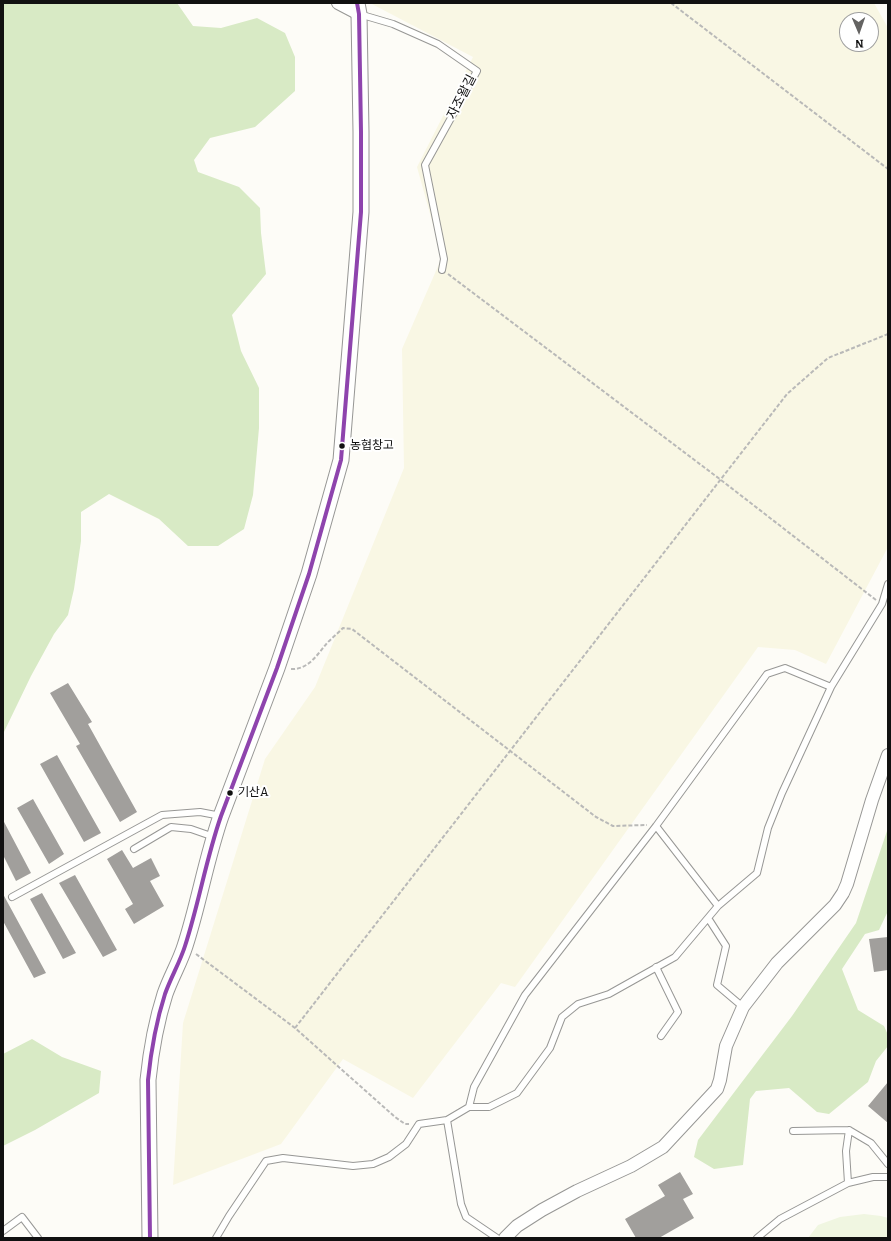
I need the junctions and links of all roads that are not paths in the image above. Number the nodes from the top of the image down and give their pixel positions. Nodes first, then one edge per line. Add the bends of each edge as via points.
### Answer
1 (338, 3) edge
2 (358, 9) edge
3 (442, 270) road end
4 (888, 584) edge
5 (831, 687) junction
6 (888, 755) edge
7 (221, 816) junction
8 (656, 826) junction
9 (214, 837) junction
10 (134, 849) dead end
11 (12, 897) dead end
12 (718, 906) junction
13 (708, 918) junction
14 (656, 967) junction
15 (743, 1007) junction
16 (661, 1036) dead end
17 (469, 1107) junction
18 (447, 1120) junction
19 (849, 1130) junction
20 (793, 1131) dead end
21 (888, 1164) edge
22 (888, 1177) edge
23 (848, 1183) junction
24 (3, 1231) edge
25 (38, 1238) edge
26 (150, 1238) edge
27 (216, 1238) edge
28 (497, 1238) edge
29 (505, 1238) edge
30 (756, 1238) edge

1 - 2 street, 자조왈길
2 - 3 lane, 자조왈길 via 438,44 477,71 425,164 444,259
2 - 7 street via 361,212 341,460 309,574 277,668
4 - 5 lane via 882,604
5 - 8 lane via 784,668 767,674
5 - 12 lane via 779,800 768,828 757,872
6 - 15 street via 843,893 835,905 777,963
7 - 9 street
7 - 11 lane via 200,812 162,815
8 - 12 lane
8 - 17 lane via 525,994 474,1087
9 - 10 lane via 191,829 171,827
9 - 26 street via 185,946 156,1026 150,1058
12 - 13 lane
13 - 14 lane via 675,956
13 - 15 lane via 726,946 717,985
14 - 16 lane via 678,1012
14 - 17 lane via 609,994 578,1004 562,1017 550,1048 518,1093 489,1107
15 - 29 street via 726,1046 717,1089 663,1147 631,1166 542,1210 517,1226
17 - 18 lane
18 - 27 lane via 419,1124 406,1144 389,1157 373,1164 353,1166 283,1158 266,1161
18 - 28 lane via 460,1204 466,1217
19 - 20 lane
19 - 21 lane via 871,1143
19 - 23 lane via 846,1151
22 - 23 lane via 874,1177
23 - 30 lane via 780,1219
24 - 25 lane via 22,1216

